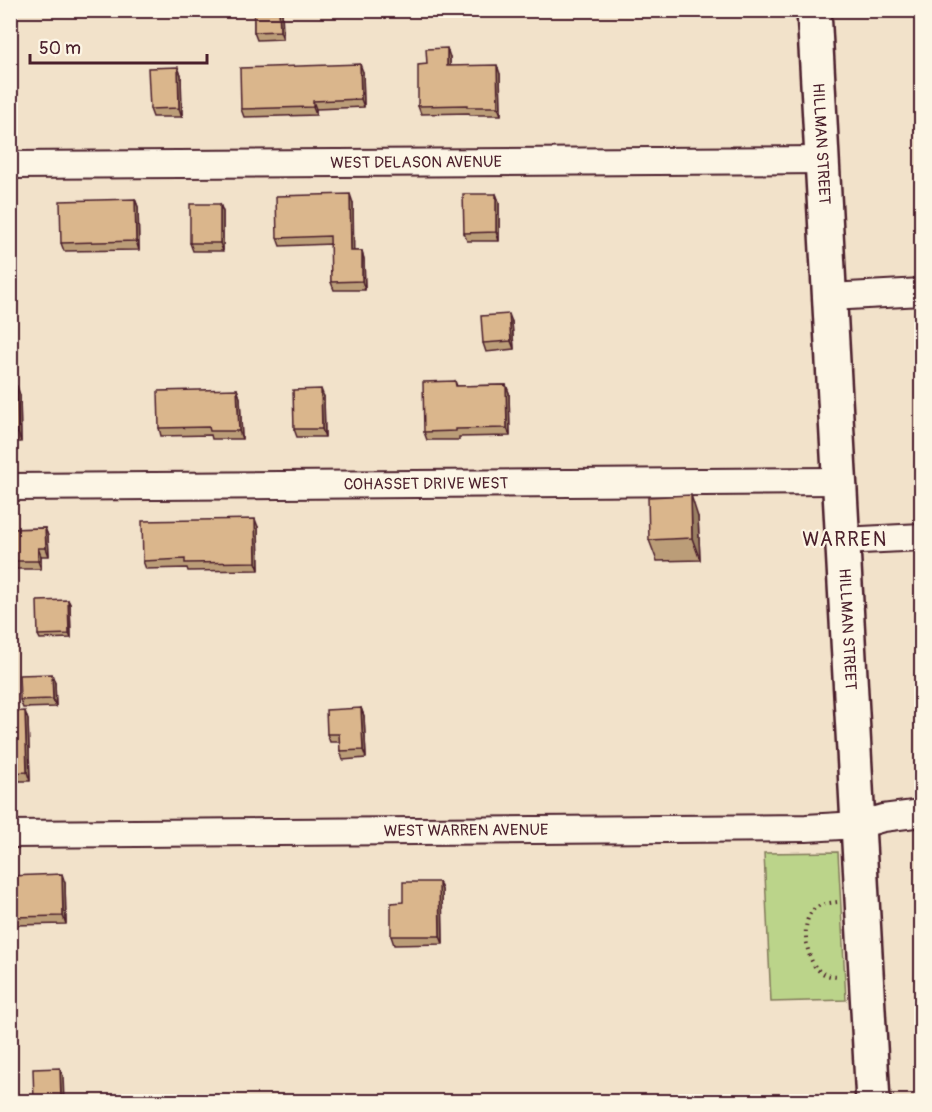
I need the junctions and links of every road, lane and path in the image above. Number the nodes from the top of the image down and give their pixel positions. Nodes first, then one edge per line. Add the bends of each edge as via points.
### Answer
1 (814, 10) edge
2 (822, 160) junction
3 (10, 165) edge
4 (921, 292) edge
5 (830, 297) junction
6 (839, 481) junction
7 (10, 487) edge
8 (921, 537) edge
9 (842, 541) junction
10 (921, 813) edge
11 (858, 825) junction
12 (10, 834) edge
13 (840, 902) dead end
14 (845, 977) dead end
15 (873, 1101) edge

1 - 2 street, HILLMAN STREET
2 - 3 street, WEST DELASON AVENUE
2 - 5 street, HILLMAN STREET
4 - 5 street
5 - 6 street, HILLMAN STREET
6 - 7 street, COHASSET DRIVE WEST
6 - 9 street, HILLMAN STREET
8 - 9 street
9 - 11 street, HILLMAN STREET
10 - 11 street, WEST WARREN AVENUE
11 - 12 street, WEST WARREN AVENUE
11 - 15 street, HILLMAN STREET
13 - 14 path via 813,910 807,942 815,967 832,977

